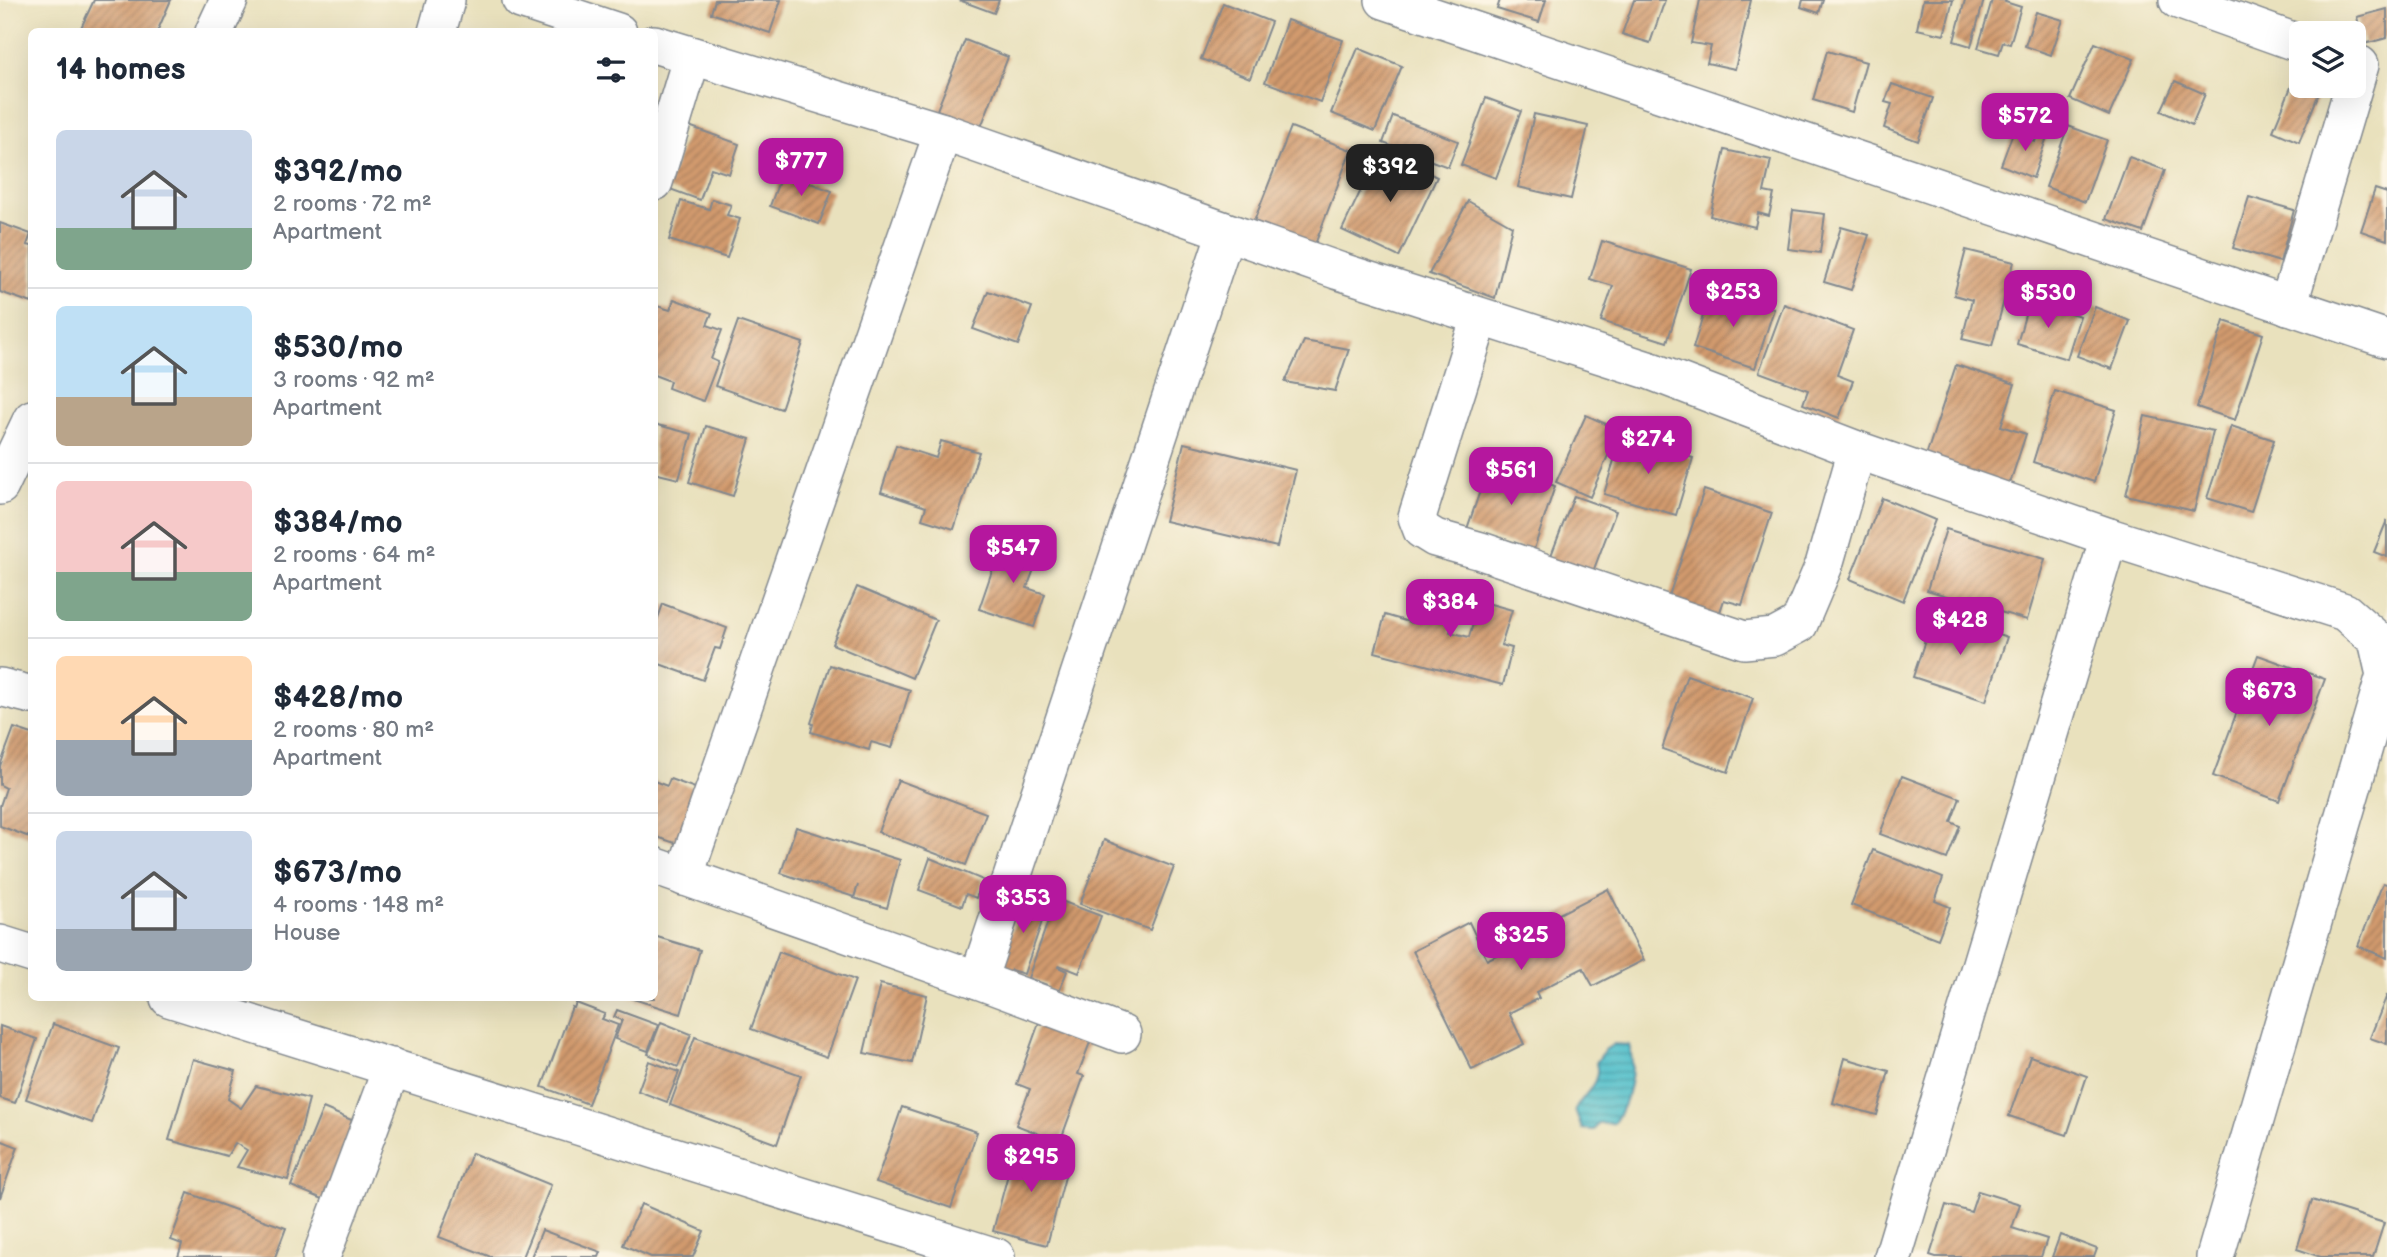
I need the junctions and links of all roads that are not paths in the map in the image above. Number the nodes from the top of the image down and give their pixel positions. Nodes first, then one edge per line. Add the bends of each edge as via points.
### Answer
1 (229, 0) edge
2 (446, 0) edge
3 (521, 0) edge
4 (1384, 0) edge
5 (2178, 0) edge
6 (216, 28) edge
7 (438, 28) edge
8 (606, 28) edge
9 (2289, 40) edge
10 (658, 45) edge
11 (692, 56) junction
12 (2367, 60) edge
13 (943, 132) junction
14 (658, 169) edge
15 (1226, 232) junction
16 (2288, 306) junction
17 (1480, 317) junction
18 (2387, 339) edge
19 (28, 427) edge
20 (1857, 450) junction
21 (0, 486) edge
22 (2109, 537) junction
23 (0, 687) edge
24 (28, 694) edge
25 (669, 871) edge
26 (0, 944) edge
27 (28, 953) edge
28 (978, 980) junction
29 (179, 1001) edge
30 (1122, 1034) dead end
31 (392, 1068) junction
32 (321, 1257) edge
33 (996, 1257) edge
34 (1893, 1257) edge
35 (2215, 1257) edge

1 - 6 street
2 - 7 street
3 - 8 street
4 - 16 street
5 - 9 street
10 - 11 street
11 - 13 street
11 - 14 street
12 - 16 street
13 - 15 street
13 - 25 street
15 - 17 street
15 - 28 street
16 - 18 street
17 - 20 street via 1651,371
17 - 20 street via 1417,517 1422,530 1435,538 1744,640 1774,637 1799,624 1824,565
19 - 21 street
20 - 22 street
22 - 34 street
22 - 35 street via 2345,612 2377,639 2385,675
23 - 24 street
25 - 28 street
26 - 27 street
28 - 30 street
29 - 31 street
31 - 32 street
31 - 33 street

